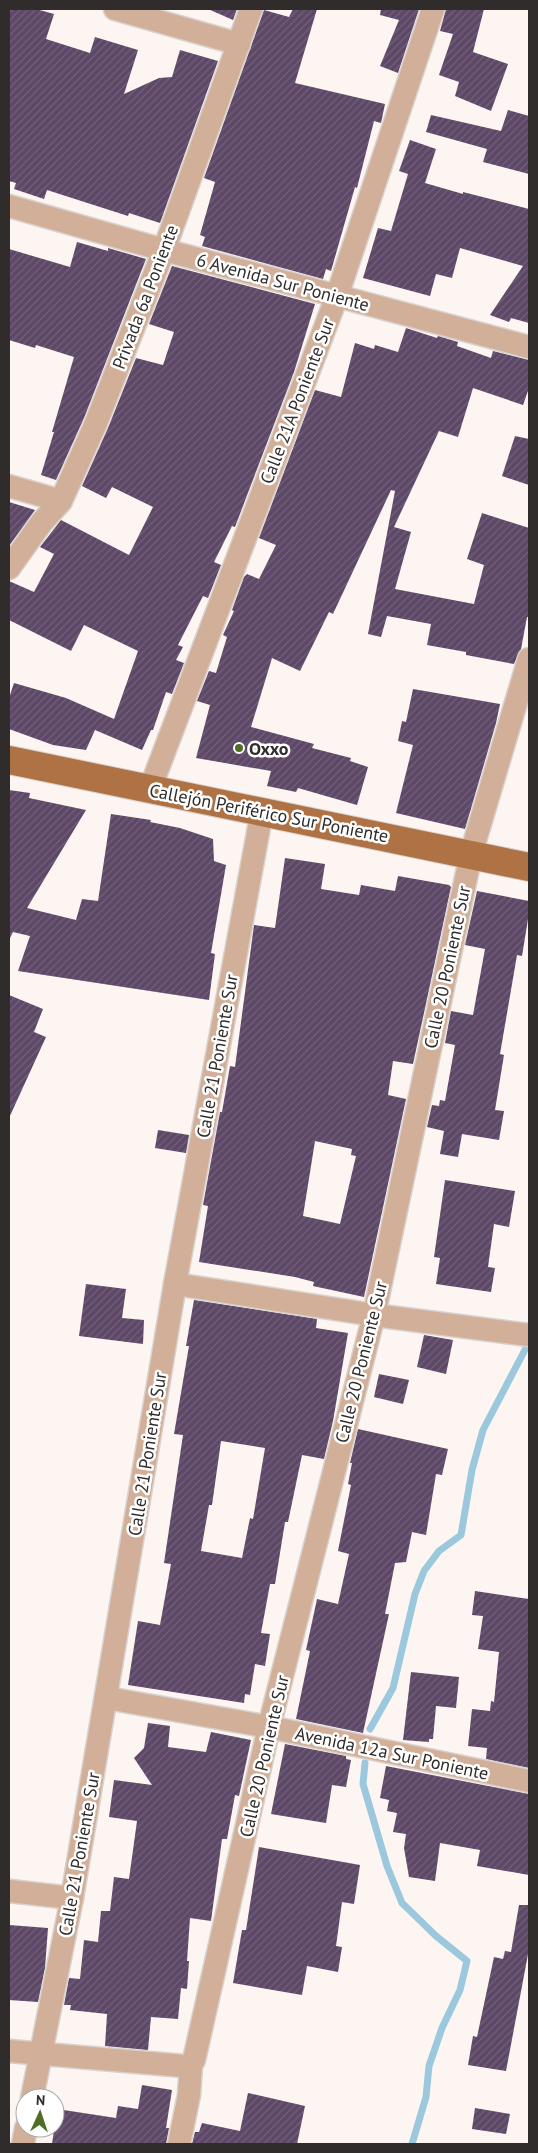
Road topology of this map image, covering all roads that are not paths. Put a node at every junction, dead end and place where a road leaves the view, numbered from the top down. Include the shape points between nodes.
1 (115, 9) edge
2 (251, 9) edge
3 (433, 9) edge
4 (239, 44) junction
5 (9, 206) edge
6 (164, 250) junction
7 (337, 296) junction
8 (529, 347) edge
9 (9, 486) edge
10 (61, 501) junction
11 (9, 568) edge
12 (529, 660) edge
13 (9, 760) edge
14 (150, 789) junction
15 (262, 811) junction
16 (471, 854) junction
17 (529, 867) edge
18 (175, 1284) junction
19 (374, 1315) junction
20 (529, 1335) edge
21 (107, 1698) junction
22 (269, 1727) junction
23 (529, 1781) edge
24 (9, 1891) edge
25 (72, 1898) junction
26 (9, 2051) edge
27 (40, 2054) junction
28 (191, 2065) junction
29 (34, 2088) edge
30 (179, 2144) edge

1 - 4 street
2 - 4 street, Privada 6a Poniente
3 - 7 street, Calle 21A Poniente Sur
4 - 6 street, Privada 6a Poniente
5 - 6 street, 6 Avenida Sur Poniente
6 - 7 street, 6 Avenida Sur Poniente
6 - 10 street, Privada 6a Poniente via 96,424
7 - 8 street, 6 Avenida Sur Poniente
7 - 14 street, Calle 21A Poniente Sur
9 - 10 street
10 - 11 street, Privada 6a Poniente
12 - 16 street, Calle 20 Poniente Sur
13 - 14 main road, Callejón Periférico Sur Poniente
14 - 15 main road, Callejón Periférico Sur Poniente
15 - 16 main road, Callejón Periférico Sur Poniente
15 - 18 street, Calle 21 Poniente Sur
16 - 17 main road, Callejón Periférico Sur Poniente
16 - 19 street, Calle 20 Poniente Sur
18 - 19 street
18 - 21 street, Calle 21 Poniente Sur
19 - 20 street
19 - 22 street, Calle 20 Poniente Sur
21 - 22 street, Avenida 12a Sur Poniente
21 - 25 street, Calle 21 Poniente Sur
22 - 23 street, Avenida 12a Sur Poniente
22 - 28 street, Calle 20 Poniente Sur
24 - 25 street
25 - 27 street, Calle 21 Poniente Sur
26 - 27 street
27 - 28 street
27 - 29 street, Calle 21 Poniente Sur
28 - 30 street, Calle 20 Poniente Sur via 189,2095

